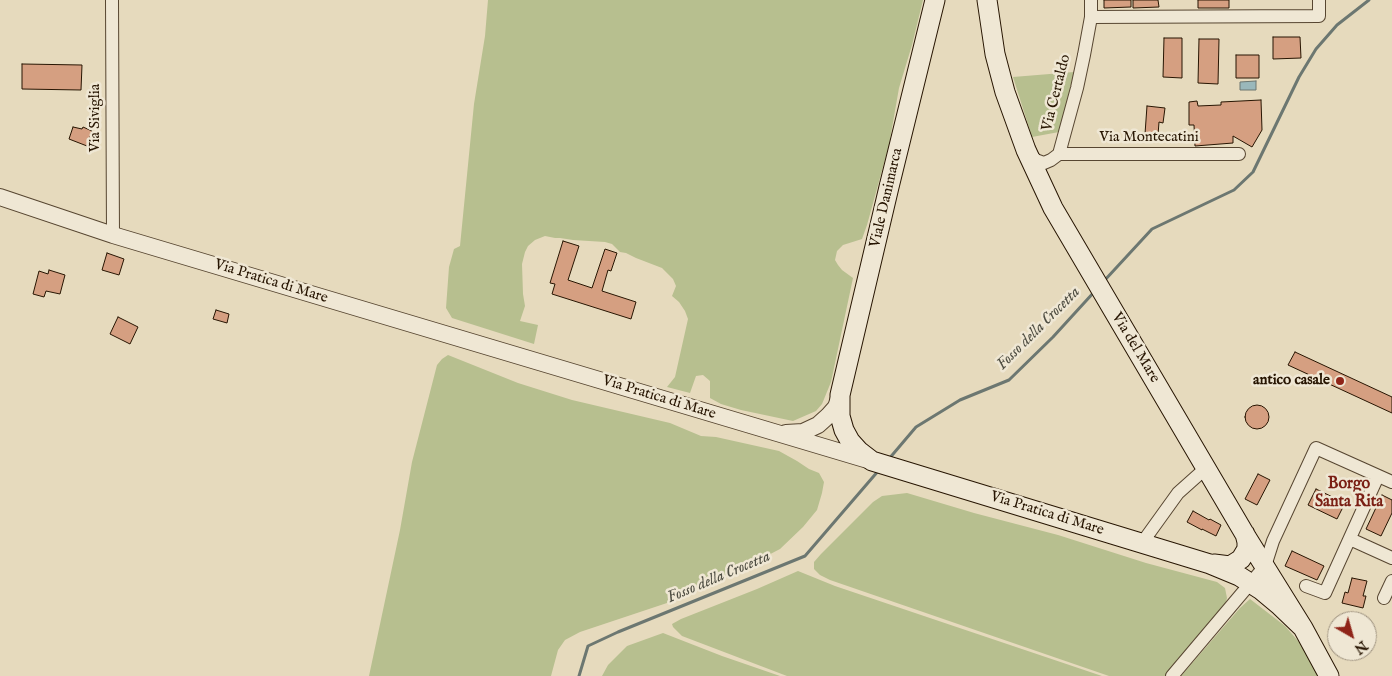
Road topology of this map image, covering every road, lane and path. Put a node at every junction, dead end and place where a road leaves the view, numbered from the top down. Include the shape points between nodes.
1 (112, 0) edge
2 (935, 0) edge
3 (987, 0) edge
4 (1091, 0) edge
5 (1319, 0) edge
6 (1090, 17) junction
7 (1026, 150) junction
8 (1059, 154) junction
9 (1239, 154) dead end
10 (0, 197) edge
11 (113, 236) junction
12 (840, 395) junction
13 (781, 434) junction
14 (872, 461) junction
15 (1206, 468) junction
16 (1378, 476) junction
17 (1392, 482) edge
18 (1245, 534) junction
19 (1350, 538) junction
20 (1142, 543) junction
21 (1392, 558) edge
22 (1210, 564) junction
23 (1265, 566) junction
24 (1392, 581) edge
25 (1251, 583) junction
26 (1306, 586) dead end
27 (1384, 598) dead end
28 (1303, 628) junction
29 (1172, 676) edge
30 (1329, 676) edge

1 - 11 street, Via Siviglia
2 - 12 main road, Viale Danimarca
3 - 7 main road, Via del Mare via 995,54
4 - 6 street, Via Certaldo
5 - 6 street via 1319,16
6 - 8 street, Via Certaldo via 1077,88
7 - 8 street, Via Certaldo via 1044,163
7 - 15 main road, Via del Mare via 1053,208
8 - 9 street, Via Montecatini
10 - 11 street, Via Pratica di Mare
11 - 13 street, Via Pratica di Mare
12 - 13 street, Viale Danimarca via 836,407 818,425 803,432
12 - 14 main road, Viale Danimarca via 844,430 850,441
13 - 14 street, Via Pratica di Mare
14 - 20 main road, Via Pratica di Mare
15 - 18 main road, Via del Mare
15 - 20 street via 1178,493
16 - 17 street
16 - 19 street
16 - 23 street via 1316,448 1273,541
18 - 22 main road via 1247,548 1241,559 1230,566
18 - 23 main road, Via del Mare
19 - 21 street
19 - 26 street via 1325,593
20 - 22 main road, Via Pratica di Mare
22 - 25 main road, Via Pratica di Mare
23 - 25 street
23 - 28 main road, Via del Mare
24 - 27 street
25 - 28 main road, Via Pratica di Mare
25 - 29 street
28 - 30 main road, Via del Mare

